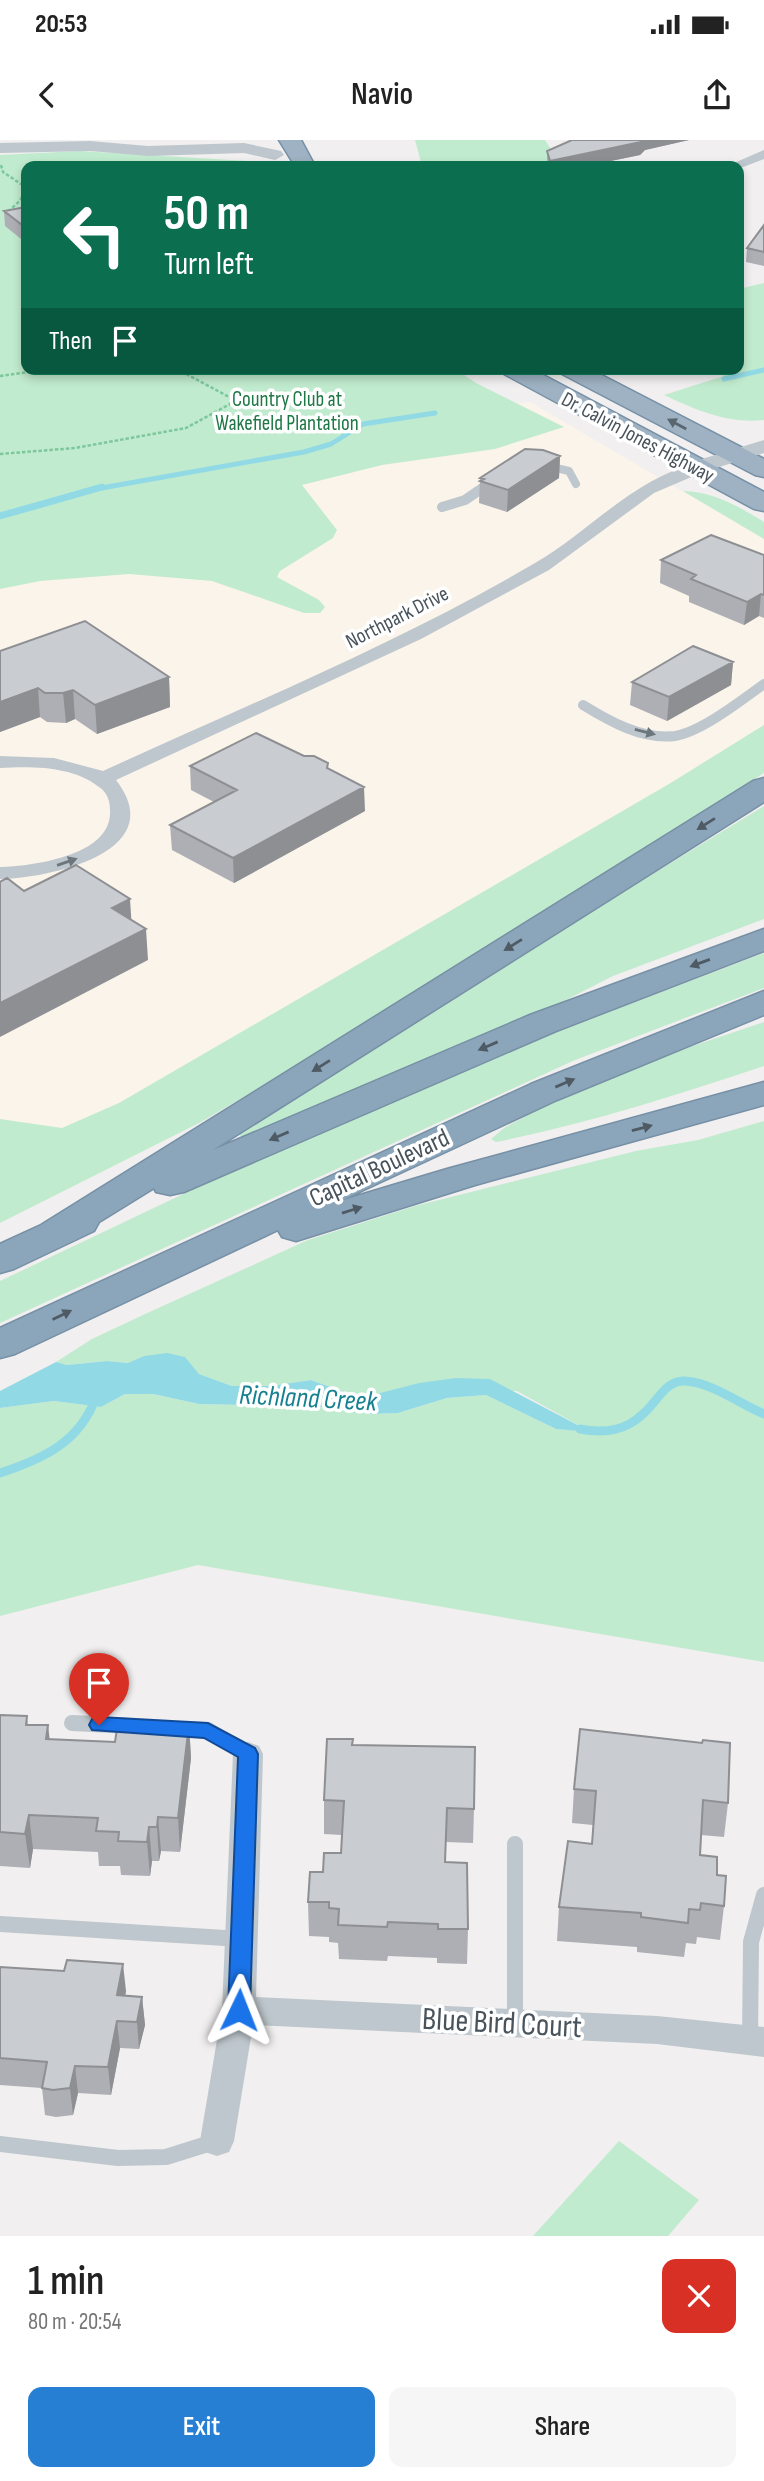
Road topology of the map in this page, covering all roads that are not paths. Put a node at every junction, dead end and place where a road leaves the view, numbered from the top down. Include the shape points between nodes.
1 (121, 140) edge
2 (312, 140) edge
3 (90, 143) edge
4 (278, 150) edge
5 (764, 154) edge
6 (1, 155) edge
7 (302, 161) edge
8 (318, 161) edge
9 (744, 162) edge
10 (524, 375) edge
11 (583, 375) edge
12 (764, 446) edge
13 (738, 455) junction
14 (533, 463) edge
15 (697, 468) junction
16 (764, 469) edge
17 (498, 478) edge
18 (576, 484) dead end
19 (764, 503) edge
20 (442, 507) dead end
21 (764, 684) edge
22 (583, 705) dead end
23 (0, 762) edge
24 (102, 779) junction
25 (764, 788) edge
26 (0, 873) edge
27 (764, 939) edge
28 (764, 1002) edge
29 (764, 1093) edge
30 (56, 1232) junction
31 (0, 1260) edge
32 (146, 1274) junction
33 (0, 1344) edge
34 (72, 1723) dead end
35 (248, 1754) joint
36 (515, 1844) dead end
37 (764, 1895) edge
38 (0, 1924) edge
39 (241, 1939) junction
40 (239, 2010) junction
41 (515, 2023) junction
42 (757, 2041) edge
43 (217, 2141) joint
44 (0, 2144) edge

1 - 3 street
2 - 8 highway
3 - 4 street via 122,151
3 - 6 street
4 - 7 highway via 293,143
5 - 9 street
10 - 15 highway, Dr. Calvin Jones Highway
13 -> 11 highway, Dr. Calvin Jones Highway
12 - 13 street
13 - 15 street
13 - 16 highway, Dr. Calvin Jones Highway
14 - 18 lane via 569,471
15 - 19 highway, Dr. Calvin Jones Highway
15 - 24 street, Northpark Drive via 648,489 543,566 414,635
17 - 20 lane via 465,500
22 -> 21 lane via 606,720 639,732 677,736
23 - 24 street via 61,764
26 -> 24 street via 60,865 111,836 122,811
25 -> 30 highway
27 -> 30 highway via 542,1023
32 -> 28 highway, Capital Boulevard via 544,1091
32 -> 29 highway via 461,1177
30 - 31 highway
33 -> 32 highway, Capital Boulevard
34 - 35 lane via 208,1730
35 - 39 street
36 - 41 lane
37 - 42 lane via 751,1942
38 - 39 lane
39 - 40 street
40 - 41 street, Blue Bird Court
40 - 43 street
41 - 42 street, Blue Bird Court via 657,2030
43 - 44 lane via 166,2157 118,2158

